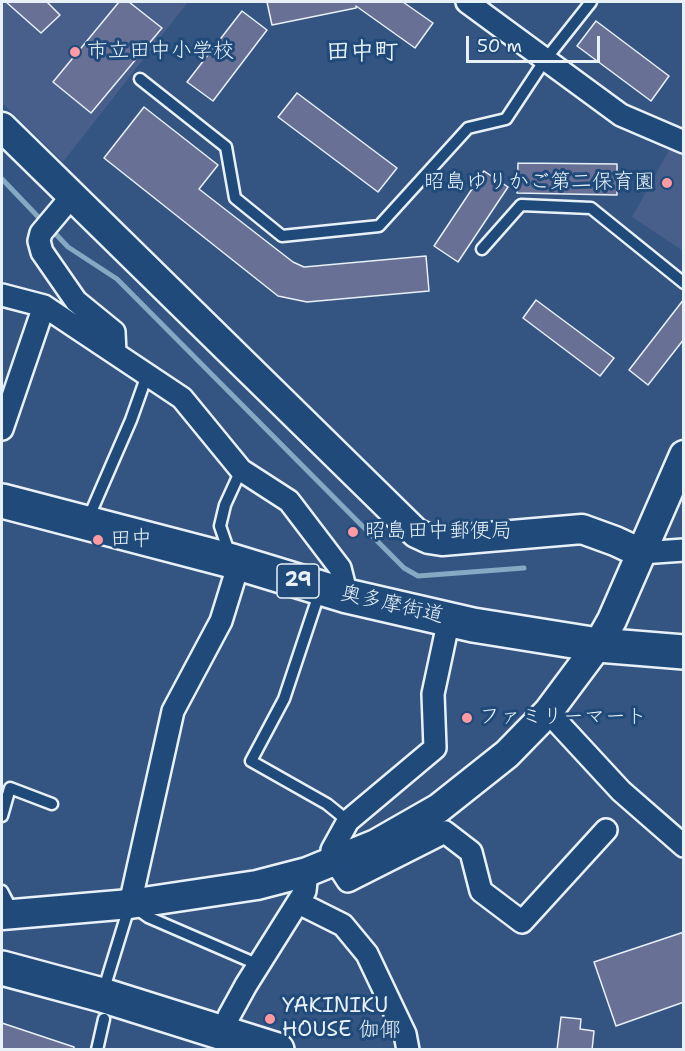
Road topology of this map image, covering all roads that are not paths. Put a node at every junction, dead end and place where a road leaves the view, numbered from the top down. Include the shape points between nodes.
1 (467, 2) edge
2 (591, 2) edge
3 (545, 60) junction
4 (140, 79) dead end
5 (2, 127) edge
6 (684, 142) edge
7 (72, 196) junction
8 (482, 249) dead end
9 (684, 284) edge
10 (2, 295) edge
11 (44, 306) junction
12 (115, 353) junction
13 (147, 375) junction
14 (2, 429) edge
15 (684, 455) edge
16 (241, 470) junction
17 (2, 501) edge
18 (86, 523) junction
19 (684, 550) edge
20 (641, 553) junction
21 (236, 562) junction
22 (334, 592) junction
23 (449, 619) junction
24 (598, 645) junction
25 (684, 652) edge
26 (548, 712) junction
27 (52, 804) dead end
28 (2, 816) edge
29 (348, 821) junction
30 (606, 830) dead end
31 (682, 843) edge
32 (335, 861) junction
33 (307, 872) junction
34 (299, 903) junction
35 (130, 904) junction
36 (5, 906) edge
37 (259, 965) junction
38 (2, 968) edge
39 (2, 988) edge
40 (101, 1021) edge
41 (217, 1044) edge
42 (278, 1050) edge
43 (408, 1050) edge

1 - 3 street
2 - 3 lane
3 - 4 lane via 506,118 468,128 379,226 282,236 235,198 226,147
3 - 6 street via 621,115
5 - 7 street
7 - 12 street via 45,228 39,241 42,252 76,301 114,332
7 - 20 street via 416,533 441,541 582,530
8 - 9 lane via 521,205 591,208
10 - 11 street
11 - 12 street
11 - 14 street
12 - 13 street
13 - 16 street via 182,399
13 - 18 lane via 132,420
15 - 20 street
16 - 21 lane via 220,526
16 - 22 street via 289,501 340,568
17 - 18 main road, 奥多摩街道 / 29
18 - 21 main road, 奥多摩街道 / 29
19 - 20 street
20 - 24 street
21 - 22 main road, 奥多摩街道 / 29
21 - 35 street via 221,621 173,711
22 - 23 main road, 奥多摩街道 / 29
22 - 29 lane via 251,761 327,804
23 - 24 main road, 奥多摩街道 / 29 via 500,631
23 - 29 street via 433,694 435,748
24 - 25 main road, 奥多摩街道 / 29
24 - 26 street
26 - 31 street via 621,790
26 - 32 street via 507,754 439,808 376,844
27 - 28 lane via 10,788
29 - 32 street via 332,850
30 - 32 street via 522,922 481,891 471,852 445,832 348,881
32 - 33 street
33 - 34 street via 306,891
33 - 35 street via 236,890
34 - 37 street
34 - 43 street via 343,925 367,954 405,1034
35 - 36 street
35 - 37 lane via 148,917
35 - 40 lane
37 - 41 street
38 - 40 main road
39 - 40 main road
40 - 41 main road
41 - 42 main road

